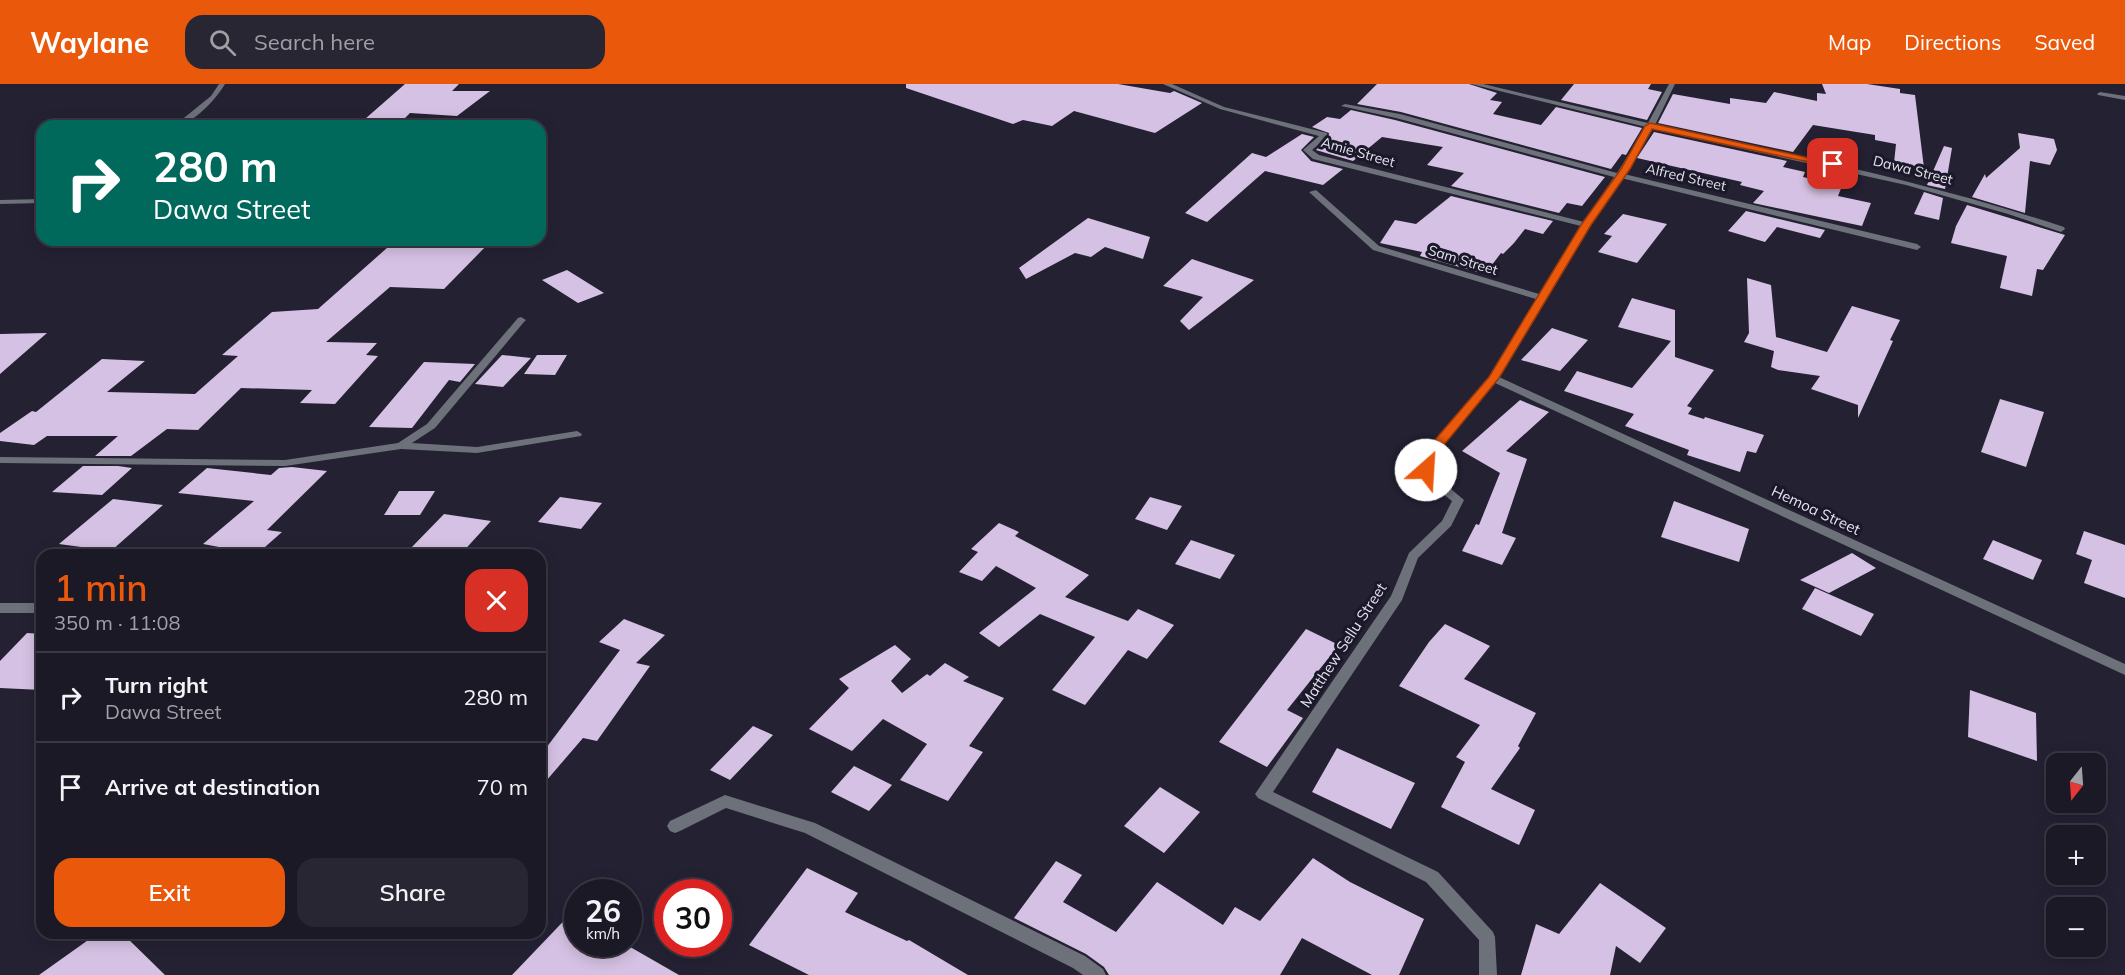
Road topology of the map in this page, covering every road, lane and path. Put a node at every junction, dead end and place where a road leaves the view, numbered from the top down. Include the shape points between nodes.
1 (222, 84) edge
2 (1166, 84) edge
3 (1474, 84) edge
4 (1672, 84) edge
5 (2100, 94) dead end
6 (2125, 98) edge
7 (1345, 106) dead end
8 (185, 120) edge
9 (1650, 126) junction
10 (1621, 176) junction
11 (1313, 192) dead end
12 (36, 201) edge
13 (0, 202) edge
14 (1586, 225) junction
15 (2061, 229) dead end
16 (1917, 247) dead end
17 (1543, 298) junction
18 (521, 320) dead end
19 (1493, 378) junction
20 (577, 434) dead end
21 (400, 446) junction
22 (0, 460) edge
23 (0, 608) edge
24 (36, 608) edge
25 (2125, 670) edge
26 (675, 826) dead end
27 (1097, 975) edge
28 (1488, 975) edge

1 - 8 street via 214,97
2 - 14 street, Amie Street via 1222,108 1324,135 1307,150 1316,157
3 - 9 street, Dawa Street
4 - 9 street, Matthew Sellu Street
5 - 6 street
7 - 10 street, Alfred Street via 1397,116
9 - 10 street, Matthew Sellu Street
9 - 15 street, Dawa Street via 1949,192
10 - 14 street, Matthew Sellu Street
10 - 16 street, Alfred Street
11 - 17 street, Sam Street via 1376,248
12 - 13 street
14 - 17 street, Matthew Sellu Street
17 - 19 street, Matthew Sellu Street
18 - 21 street via 431,426
19 - 25 street, Hemoa Street
19 - 28 street, Matthew Sellu Street via 1428,456 1426,470 1458,500 1447,523 1413,556 1397,597 1263,794 1432,877 1487,937
20 - 21 street via 477,450
21 - 22 street via 285,463
23 - 24 street
26 - 27 street via 725,801 810,828 1079,962

